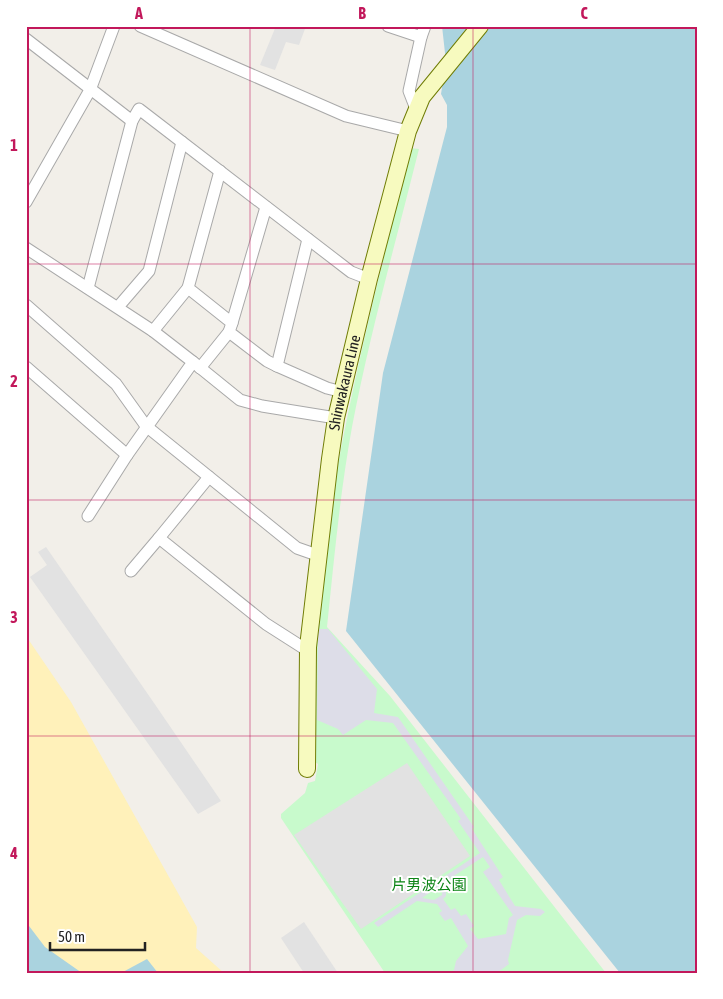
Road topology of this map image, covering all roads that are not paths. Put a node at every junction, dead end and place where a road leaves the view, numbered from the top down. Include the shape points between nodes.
1 (114, 26) edge
2 (140, 26) edge
3 (388, 26) edge
4 (480, 26) edge
5 (423, 31) edge
6 (26, 40) edge
7 (90, 90) junction
8 (416, 108) junction
9 (132, 121) junction
10 (408, 130) junction
11 (182, 142) junction
12 (220, 171) junction
13 (26, 202) edge
14 (266, 207) junction
15 (308, 239) junction
16 (26, 248) edge
17 (369, 278) junction
18 (88, 288) junction
19 (188, 288) junction
20 (26, 305) edge
21 (118, 307) junction
22 (231, 328) junction
23 (153, 331) junction
24 (196, 365) junction
25 (277, 366) junction
26 (26, 368) edge
27 (343, 392) junction
28 (336, 418) junction
29 (146, 426) junction
30 (127, 455) junction
31 (209, 477) junction
32 (88, 516) dead end
33 (159, 538) junction
34 (317, 555) junction
35 (131, 571) dead end
36 (308, 647) junction
37 (306, 769) dead end

1 - 7 street
2 - 10 street via 346,116
3 - 5 street
4 - 8 main road, Shinwakaura Line
5 - 8 street via 409,91
6 - 7 street
7 - 9 street
7 - 13 street
8 - 10 main road, Shinwakaura Line
9 - 11 street via 139,109
9 - 18 street
10 - 17 main road, Shinwakaura Line
11 - 12 street
11 - 21 street via 149,271
12 - 14 street
12 - 19 street
14 - 15 street
14 - 22 street
15 - 17 street via 352,272
15 - 25 street
16 - 18 street
17 - 27 main road, Shinwakaura Line
18 - 21 street
19 - 22 street
19 - 23 street
20 - 29 street via 116,384
21 - 23 street
22 - 24 street
22 - 25 street via 267,361
23 - 24 street
24 - 28 street via 240,400
24 - 29 street
25 - 27 street
26 - 30 street
27 - 28 main road, Shinwakaura Line
28 - 34 main road, Shinwakaura Line
29 - 30 street
29 - 31 street
30 - 32 street
31 - 33 street
31 - 34 street via 298,548
33 - 35 street
33 - 36 street via 266,624 302,647
34 - 36 main road, Shinwakaura Line
36 - 37 main road, Shinwakaura Line

